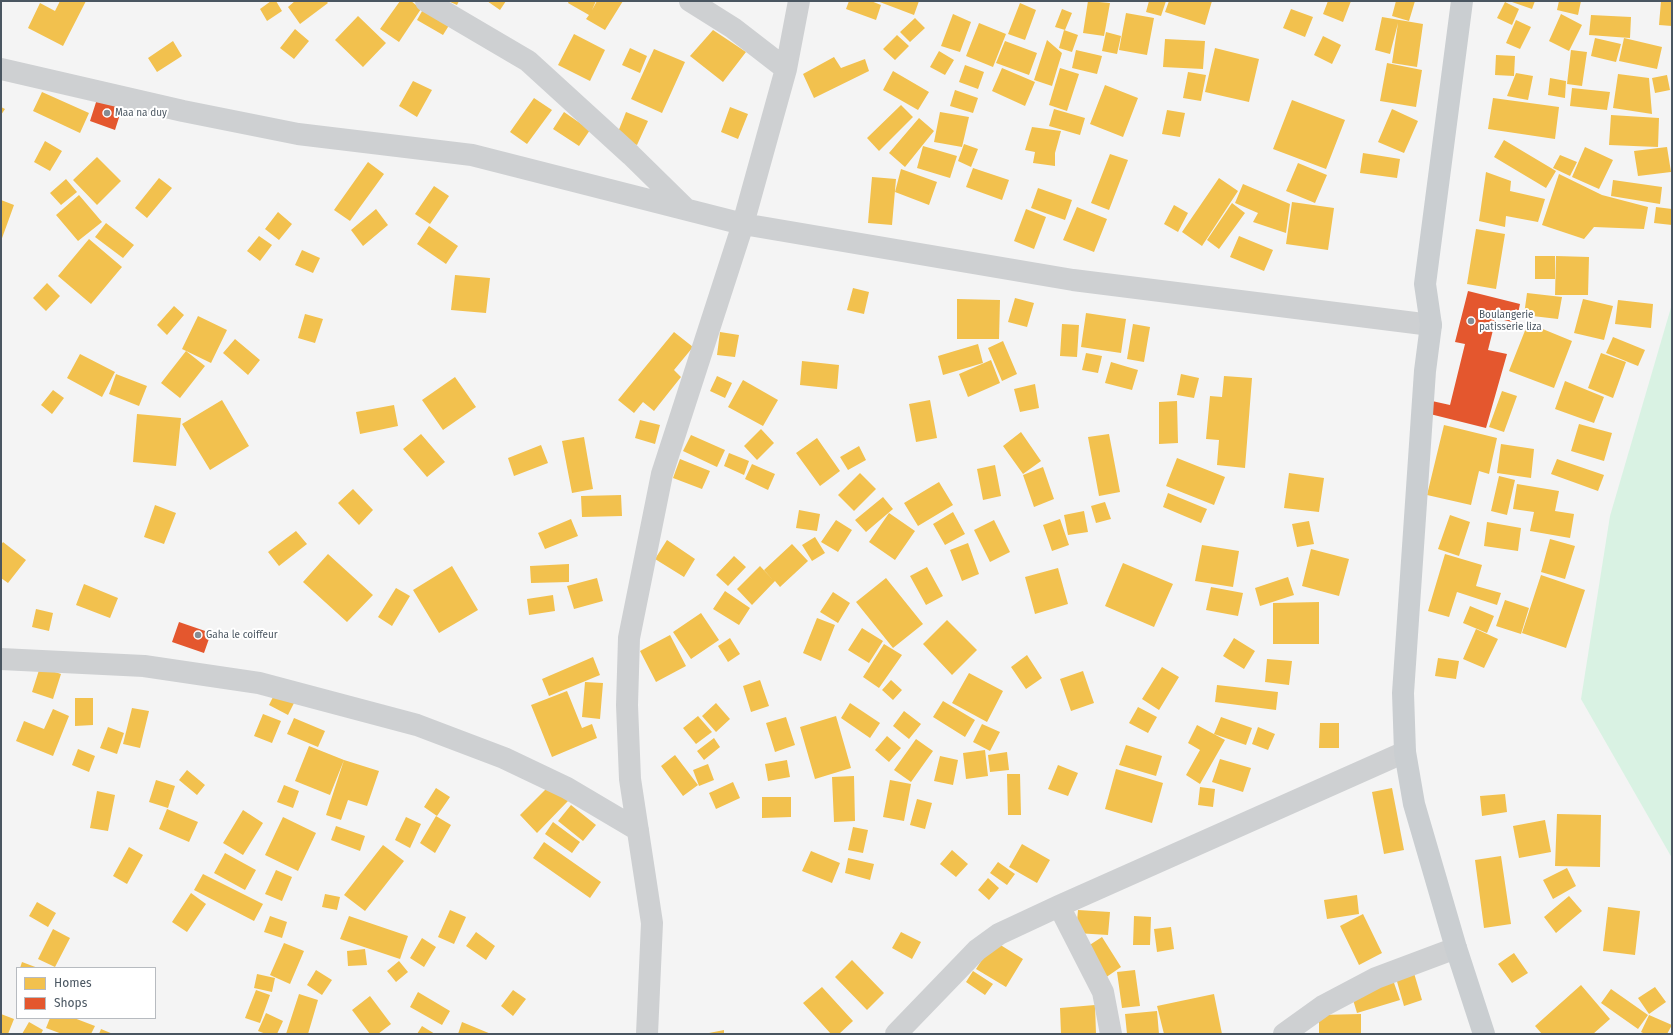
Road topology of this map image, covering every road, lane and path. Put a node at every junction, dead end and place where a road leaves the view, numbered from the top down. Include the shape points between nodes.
1 (426, 1) edge
2 (690, 1) edge
3 (799, 1) edge
4 (1462, 1) edge
5 (1, 69) edge
6 (786, 69) junction
7 (686, 209) junction
8 (744, 224) junction
9 (1431, 325) junction
10 (1, 659) edge
11 (1405, 752) junction
12 (638, 830) junction
13 (1059, 906) junction
14 (1456, 948) junction
15 (646, 1034) edge
16 (896, 1034) edge
17 (1111, 1034) edge
18 (1284, 1034) edge
19 (1484, 1034) edge

1 - 7 street via 528,61
2 - 6 street via 733,28
3 - 6 street
4 - 9 main road via 1425,284
5 - 7 street via 183,111 298,134 472,155
6 - 8 street
7 - 8 street
8 - 9 street via 1073,280
8 - 12 street via 662,474 628,638 630,779
9 - 11 main road via 1403,693
10 - 12 street via 144,666 259,683 417,725 504,758 567,788
11 - 13 street
11 - 14 main road via 1414,804
12 - 15 street via 652,923
13 - 16 street via 999,934 977,950
13 - 17 street via 1103,992
14 - 18 street via 1376,978 1323,1006
14 - 19 main road

